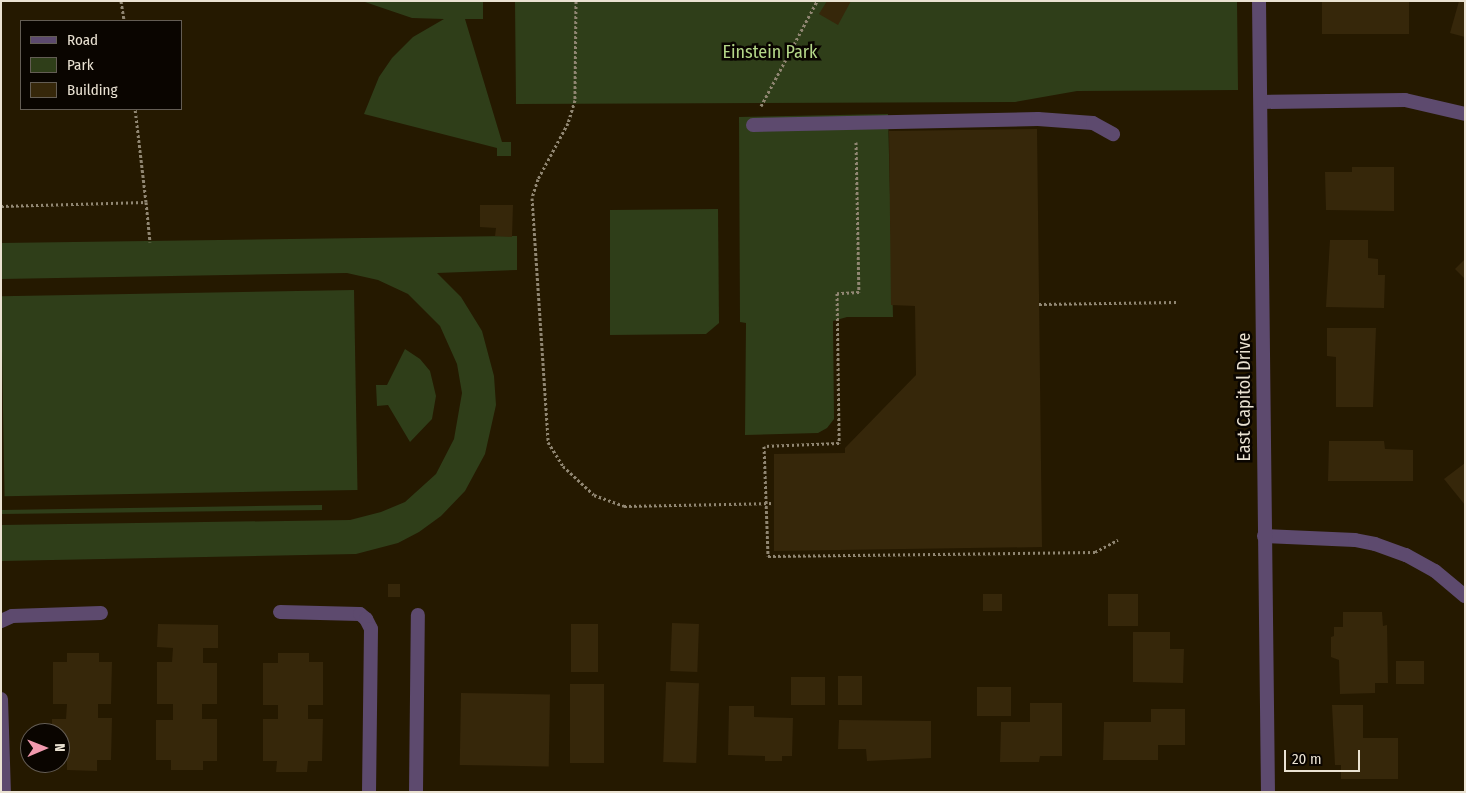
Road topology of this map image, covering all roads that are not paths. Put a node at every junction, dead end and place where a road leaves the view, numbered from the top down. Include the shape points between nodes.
1 (1259, 1) edge
2 (1261, 102) junction
3 (1465, 114) edge
4 (753, 125) road end
5 (1113, 134) dead end
6 (1264, 536) junction
7 (1465, 596) edge
8 (280, 612) dead end
9 (101, 613) dead end
10 (418, 615) dead end
11 (1, 622) edge
12 (1, 699) edge
13 (4, 792) edge
14 (368, 792) edge
15 (416, 792) edge
16 (1268, 792) edge

1 - 2 street, East Capitol Drive
2 - 3 street via 1405,100
2 - 6 street, East Capitol Drive
4 - 5 street via 1038,119 1093,123
6 - 7 street via 1355,540 1375,544 1436,571
6 - 16 street, East Capitol Drive
8 - 14 street via 360,614 371,629
9 - 11 street via 12,616
10 - 15 street
12 - 13 street

